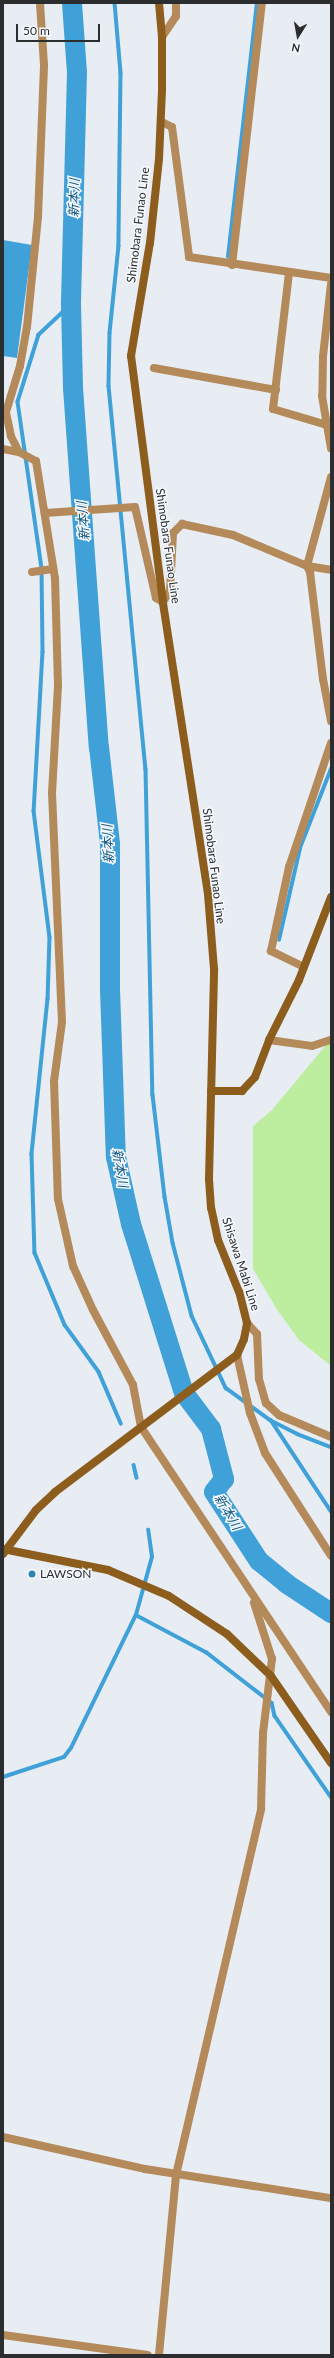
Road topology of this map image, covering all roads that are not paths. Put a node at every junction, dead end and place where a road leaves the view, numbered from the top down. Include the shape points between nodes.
1 (40, 3) edge
2 (159, 3) edge
3 (176, 3) edge
4 (262, 3) edge
5 (162, 37) junction
6 (162, 122) junction
7 (232, 265) junction
8 (289, 273) junction
9 (331, 278) edge
10 (331, 284) edge
11 (154, 368) dead end
12 (276, 390) junction
13 (327, 425) junction
14 (331, 448) edge
15 (3, 449) edge
16 (19, 452) junction
17 (331, 477) edge
18 (45, 512) junction
19 (307, 566) junction
20 (331, 570) edge
21 (163, 602) junction
22 (331, 721) edge
23 (331, 743) edge
24 (331, 897) edge
25 (304, 967) junction
26 (269, 1040) junction
27 (331, 1040) edge
28 (211, 1091) junction
29 (247, 1323) junction
30 (237, 1355) junction
31 (141, 1426) junction
32 (331, 1436) edge
33 (4, 1551) edge
34 (331, 1556) edge
35 (251, 1593) junction
36 (270, 1676) junction
37 (331, 1712) edge
38 (331, 1762) edge
39 (3, 2137) edge
40 (176, 2175) junction
41 (331, 2198) edge
42 (3, 2335) edge
43 (148, 2355) edge
44 (159, 2355) edge

1 - 16 street via 44,65 38,216 27,328 20,366 6,412 11,436
2 - 5 main road, Shimobara Funao Line
3 - 5 street via 176,16
4 - 7 street
5 - 6 main road, Shimobara Funao Line
6 - 7 street via 172,127 185,212 188,255 192,258
6 - 21 main road, Shimobara Funao Line via 150,243 131,356
7 - 8 street
8 - 9 street
8 - 12 street
10 - 13 street via 323,357 322,396
11 - 12 street
12 - 13 street via 273,409
13 - 14 street
15 - 16 street
16 - 18 street via 36,461
17 - 19 street
18 - 21 street via 135,507 156,598
18 - 31 street via 42,571 58,686 52,793 62,1022 54,1081 58,1200 73,1266 133,1385
19 - 20 street
19 - 21 street via 234,535 182,524 174,533 170,591
19 - 22 street via 310,572 323,679
21 - 28 main road, Shimobara Funao Line via 208,894 214,969
23 - 25 street via 289,867 271,951
24 - 25 main road
25 - 26 main road
26 - 27 street via 312,1046
26 - 28 main road via 255,1077 242,1091
28 - 29 main road, Shisawa Mabi Line via 211,1208 218,1240 239,1292
29 - 30 main road, Shisawa Mabi Line
29 - 32 street via 257,1334 259,1379 266,1403 279,1415
30 - 31 main road, Shisawa Mabi Line
30 - 34 street via 250,1413 265,1453
31 - 33 main road, Shisawa Mabi Line via 55,1492 36,1510
31 - 35 street
33 - 36 main road via 108,1570 169,1596 227,1634
35 - 36 street via 272,1658
35 - 37 street
36 - 38 main road
36 - 40 street via 263,1733 261,1809
39 - 40 street
40 - 41 street
40 - 44 street
42 - 43 street

